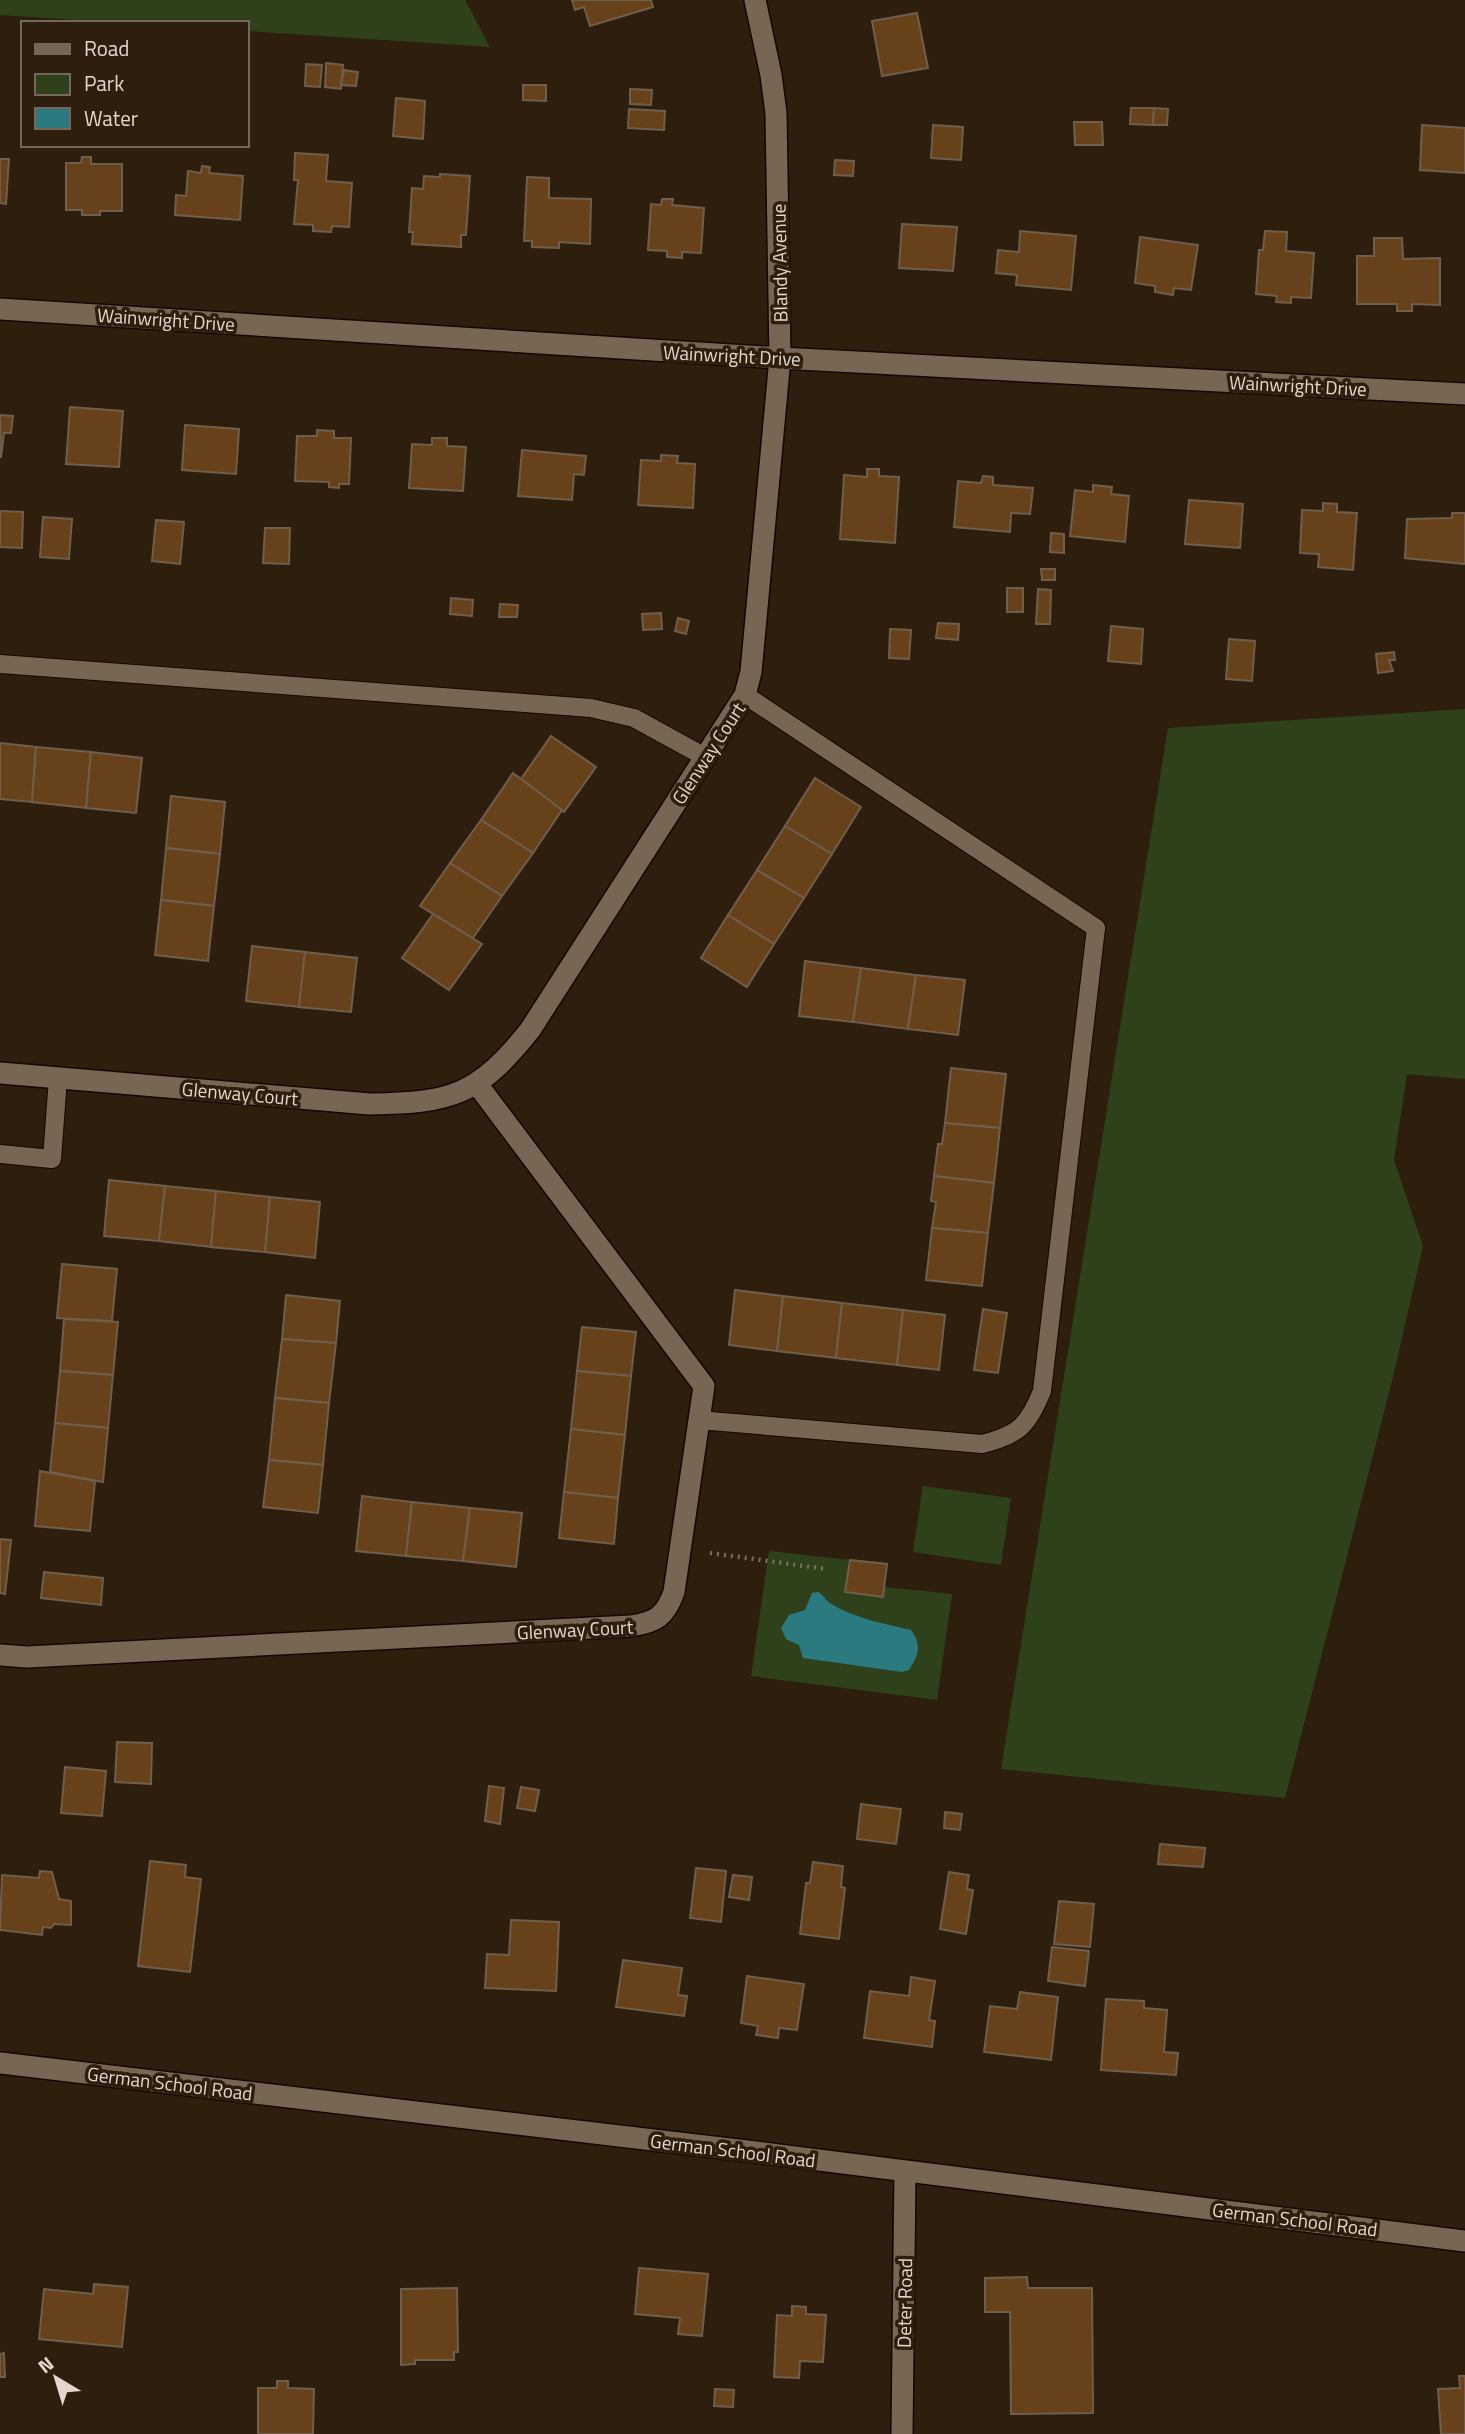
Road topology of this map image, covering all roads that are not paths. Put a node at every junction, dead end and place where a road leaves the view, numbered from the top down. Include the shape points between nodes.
1 (755, 0) edge
2 (0, 309) edge
3 (780, 358) junction
4 (1465, 394) edge
5 (0, 664) edge
6 (745, 695) junction
7 (705, 757) junction
8 (0, 1073) edge
9 (58, 1078) junction
10 (477, 1084) junction
11 (0, 1154) edge
12 (699, 1420) junction
13 (0, 1655) edge
14 (0, 2063) edge
15 (905, 2172) junction
16 (1465, 2241) edge
17 (902, 2434) edge

1 - 3 street, Blandy Avenue via 776,113
2 - 3 street, Wainwright Drive
3 - 4 street, Wainwright Drive
3 - 6 street, Blandy Avenue via 754,652
5 - 7 lane via 591,708 634,718
6 - 7 street, Glenway Court
6 - 12 lane via 1097,928 1042,1391 1023,1427 1006,1438 982,1444
7 - 10 street, Glenway Court via 530,1030
8 - 9 street, Glenway Court
9 - 10 street, Glenway Court via 370,1104 421,1103
9 - 11 lane via 52,1159
10 - 12 street, Glenway Court via 704,1386
12 - 13 street, Glenway Court via 669,1606 649,1623
14 - 15 street, German School Road
15 - 16 street, German School Road
15 - 17 street, Deter Road

